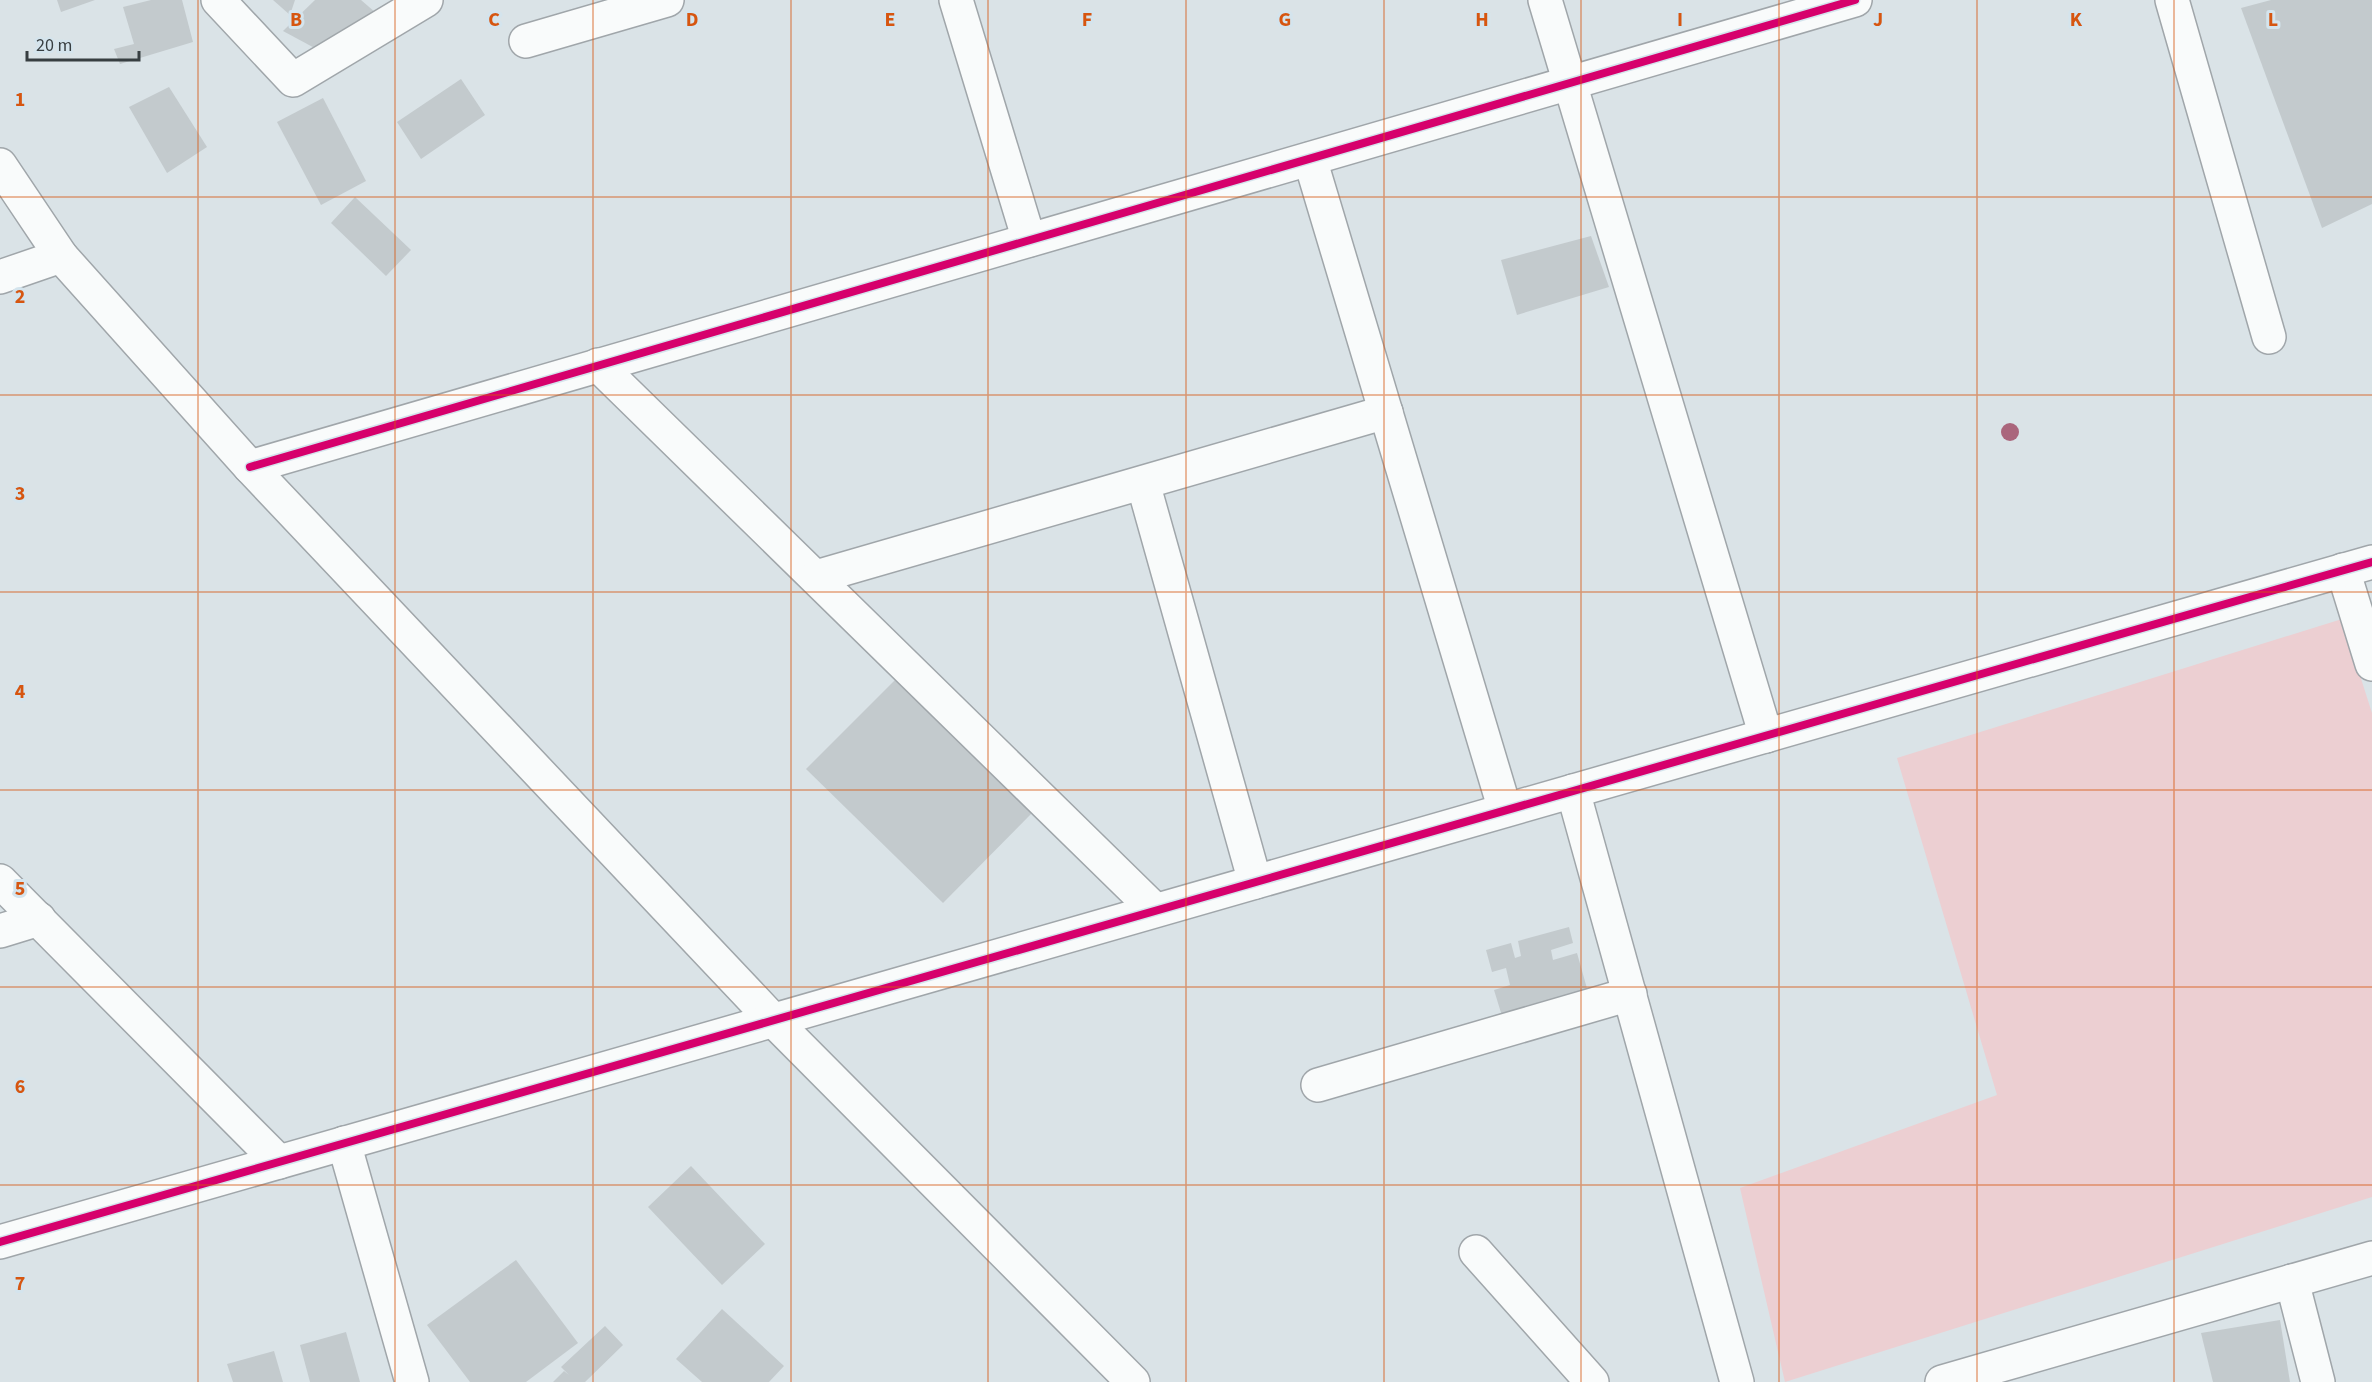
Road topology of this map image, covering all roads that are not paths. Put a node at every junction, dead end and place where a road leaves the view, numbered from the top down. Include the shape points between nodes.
1 (218, 0) edge
2 (426, 0) edge
3 (667, 0) edge
4 (956, 0) edge
5 (1545, 0) edge
6 (1855, 0) edge
7 (2172, 0) edge
8 (526, 41) dead end
9 (1570, 83) junction
10 (1310, 159) junction
11 (0, 165) edge
12 (1029, 240) junction
13 (61, 256) junction
14 (0, 277) edge
15 (2269, 337) dead end
16 (598, 365) junction
17 (1386, 412) junction
18 (250, 467) junction
19 (1143, 483) junction
20 (2357, 566) edge
21 (816, 578) junction
22 (2372, 664) edge
23 (1766, 736) junction
24 (1573, 791) junction
25 (1505, 810) junction
26 (0, 881) edge
27 (1255, 882) junction
28 (1155, 910) junction
29 (39, 919) junction
30 (0, 930) edge
31 (1629, 994) junction
32 (773, 1020) junction
33 (1318, 1085) dead end
34 (344, 1143) junction
35 (279, 1162) junction
36 (0, 1242) edge
37 (1476, 1252) dead end
38 (2372, 1258) edge
39 (2292, 1281) junction
40 (412, 1382) edge
41 (1133, 1382) edge
42 (1592, 1382) edge
43 (1737, 1382) edge
44 (1942, 1382) edge
45 (2318, 1382) edge

1 - 2 street via 293,80
3 - 8 street
4 - 12 street
5 - 9 street
6 - 9 street
7 - 15 street
9 - 10 street
9 - 23 street
10 - 12 street
10 - 17 street
11 - 13 street
12 - 16 street
13 - 14 street
13 - 18 street
16 - 18 street
16 - 21 street
17 - 19 street
17 - 25 street
18 - 32 street
19 - 21 street
19 - 27 street
20 - 22 street
20 - 23 street
21 - 28 street
23 - 24 street
24 - 25 street
24 - 31 street
25 - 27 street
26 - 29 street
27 - 28 street
28 - 32 street
29 - 30 street
29 - 35 street
31 - 33 street
31 - 43 street
32 - 34 street
32 - 41 street
34 - 35 street
34 - 40 street
35 - 36 street
37 - 42 street
38 - 39 street
39 - 44 street
39 - 45 street

